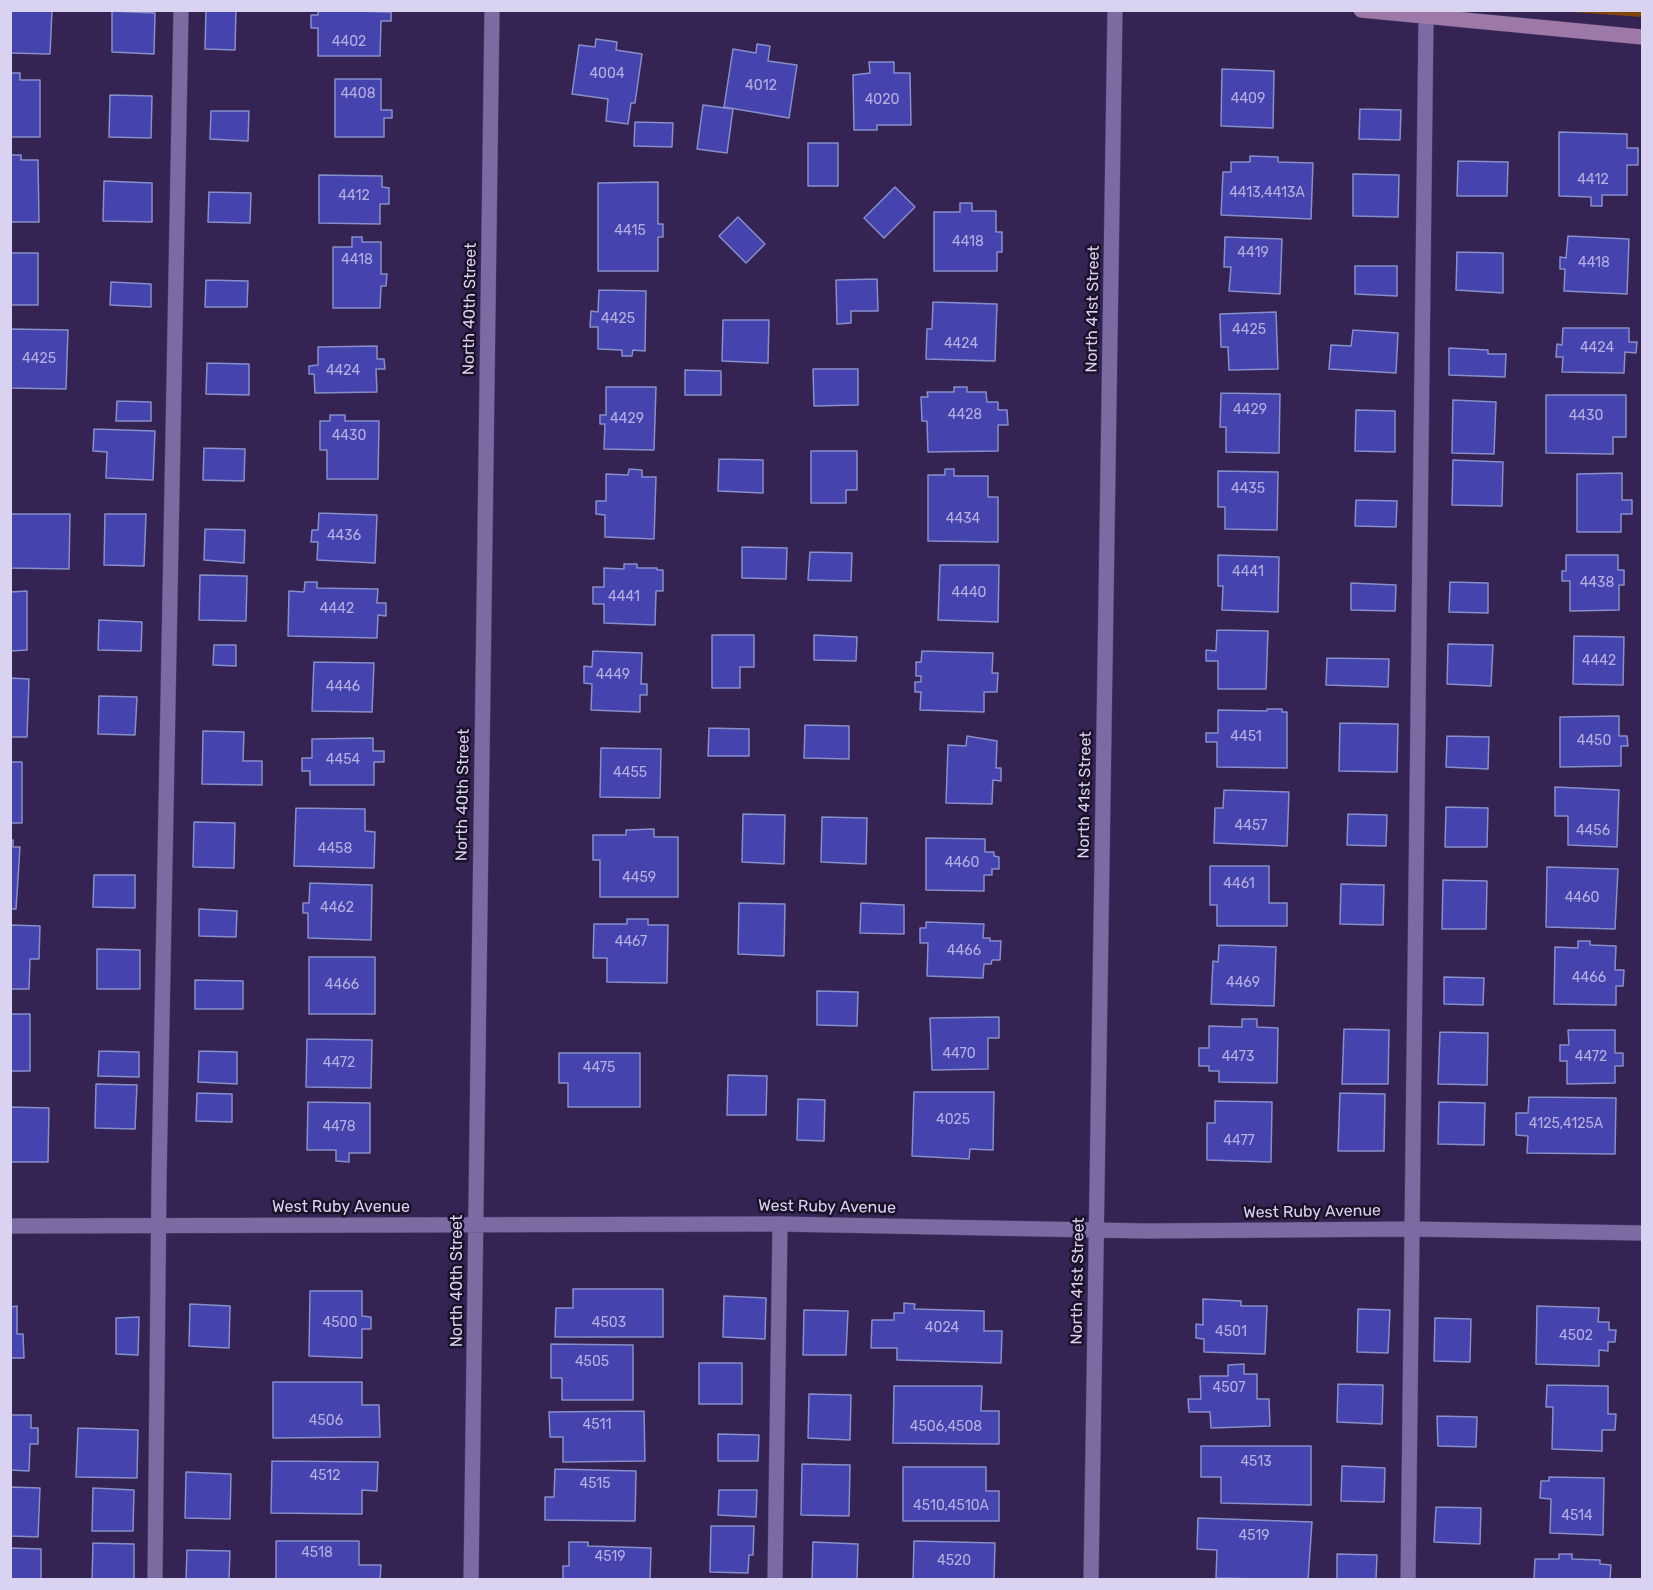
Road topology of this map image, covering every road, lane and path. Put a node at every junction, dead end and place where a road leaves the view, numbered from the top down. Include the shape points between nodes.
1 (181, 10) edge
2 (492, 10) edge
3 (1115, 10) edge
4 (1361, 10) edge
5 (1426, 17) junction
6 (1642, 37) edge
7 (158, 1224) junction
8 (780, 1224) junction
9 (10, 1226) edge
10 (475, 1226) junction
11 (1413, 1228) junction
12 (1097, 1230) junction
13 (1642, 1233) edge
14 (155, 1580) edge
15 (471, 1580) edge
16 (775, 1580) edge
17 (1091, 1580) edge
18 (1408, 1580) edge

1 - 7 street
2 - 10 street, North 40th Street
3 - 12 street, North 41st Street
4 - 5 street
5 - 6 street
5 - 11 street
7 - 9 street, West Ruby Avenue
7 - 10 street, West Ruby Avenue
7 - 14 street
8 - 10 street, West Ruby Avenue
8 - 12 street, West Ruby Avenue
8 - 16 street
10 - 15 street, North 40th Street
11 - 12 street, West Ruby Avenue
11 - 13 street, West Ruby Avenue
11 - 18 street
12 - 17 street, North 41st Street

